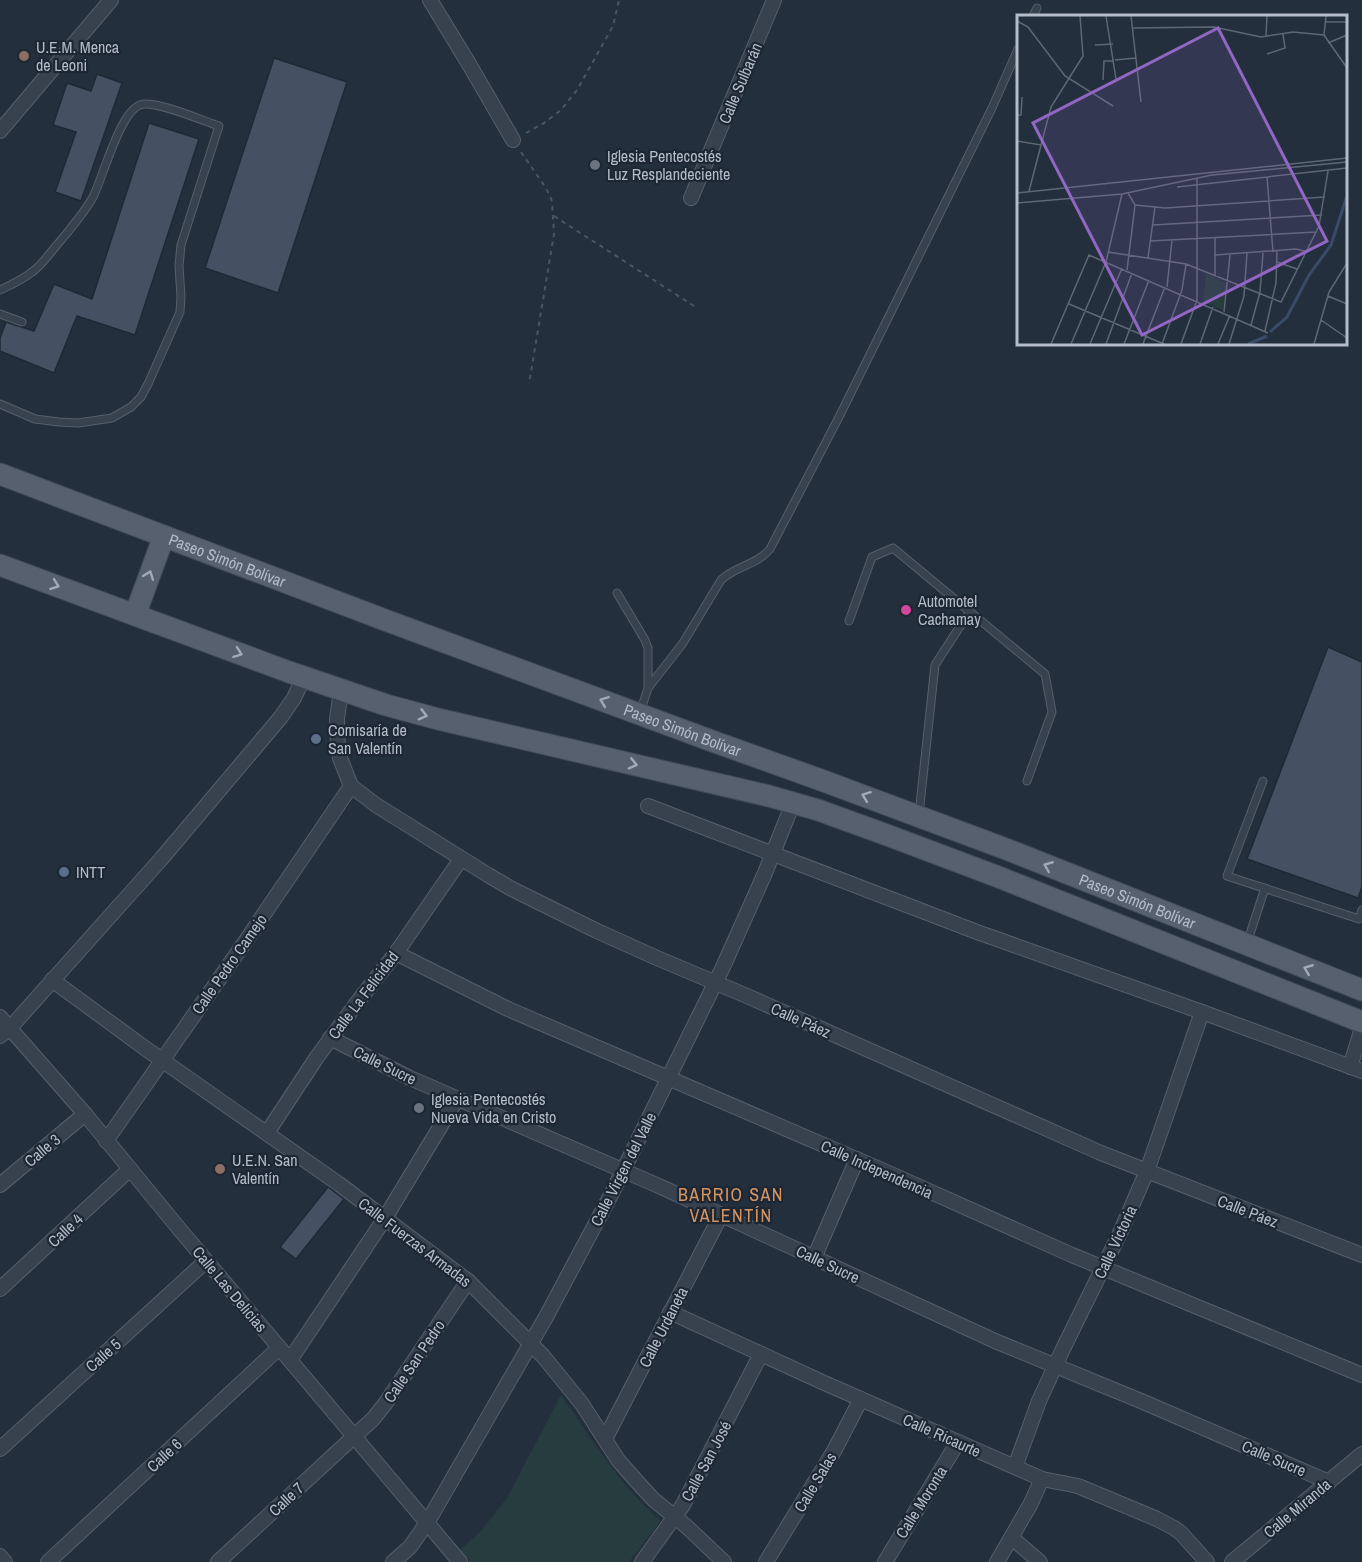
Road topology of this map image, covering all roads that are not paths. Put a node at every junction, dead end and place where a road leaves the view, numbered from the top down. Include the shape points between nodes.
1 (111, 0) edge
2 (430, 0) edge
3 (774, 0) edge
4 (1037, 8) dead end
5 (1034, 15) edge
6 (1017, 51) edge
7 (0, 131) edge
8 (513, 140) road end
9 (692, 198) dead end
10 (0, 290) edge
11 (0, 314) edge
12 (22, 322) dead end
13 (0, 404) edge
14 (0, 474) edge
15 (164, 536) junction
16 (0, 565) edge
17 (617, 593) dead end
18 (970, 611) junction
19 (135, 615) junction
20 (849, 621) dead end
21 (304, 677) junction
22 (648, 688) junction
23 (341, 690) junction
24 (639, 714) junction
25 (1027, 781) dead end
26 (1263, 781) dead end
27 (351, 786) junction
28 (793, 803) junction
29 (648, 806) dead end
30 (919, 816) junction
31 (773, 855) junction
32 (461, 859) junction
33 (1265, 888) junction
34 (1362, 910) edge
35 (1247, 945) junction
36 (396, 953) junction
37 (52, 980) junction
38 (715, 983) junction
39 (1362, 990) edge
40 (1202, 1012) junction
41 (0, 1017) edge
42 (1362, 1022) edge
43 (1362, 1028) edge
44 (5, 1032) edge
45 (330, 1038) junction
46 (162, 1060) junction
47 (1356, 1069) edge
48 (668, 1078) junction
49 (458, 1099) junction
50 (85, 1114) junction
51 (267, 1133) junction
52 (106, 1141) junction
53 (857, 1159) junction
54 (130, 1169) junction
55 (622, 1171) junction
56 (1147, 1171) junction
57 (0, 1185) edge
58 (721, 1215) junction
59 (385, 1218) junction
60 (1362, 1255) edge
61 (814, 1258) junction
62 (206, 1261) junction
63 (1103, 1268) junction
64 (468, 1281) junction
65 (0, 1289) edge
66 (670, 1312) junction
67 (530, 1344) junction
68 (279, 1348) junction
69 (761, 1354) junction
70 (290, 1360) junction
71 (1055, 1366) junction
72 (1362, 1375) edge
73 (861, 1399) junction
74 (354, 1436) junction
75 (605, 1439) junction
76 (958, 1442) junction
77 (0, 1449) edge
78 (1362, 1454) edge
79 (1015, 1467) junction
80 (1042, 1479) junction
81 (1329, 1482) junction
82 (675, 1517) junction
83 (427, 1523) junction
84 (1012, 1538) junction
85 (0, 1556) edge
86 (5, 1562) edge
87 (48, 1562) edge
88 (218, 1562) edge
89 (393, 1562) edge
90 (460, 1562) edge
91 (642, 1562) edge
92 (724, 1562) edge
93 (766, 1562) edge
94 (885, 1562) edge
95 (997, 1562) edge
96 (1040, 1562) edge
97 (1206, 1562) edge
98 (1232, 1562) edge

1 - 7 street
2 - 8 street
3 - 9 street, Calle Sulbarán
4 - 5 lane
6 - 22 lane via 839,417 770,549 721,580 683,642
10 - 13 lane via 33,272 85,210 133,108 153,104 219,126 181,245 180,312 141,397 112,418 78,423 35,419
11 - 12 lane
14 - 15 main road, Paseo Simón Bolívar
19 -> 15 main road
24 -> 15 main road, Paseo Simón Bolívar
16 -> 19 main road, Paseo Simón Bolívar
17 - 22 lane via 648,648
18 - 20 lane via 893,548 872,557
18 - 25 lane via 1045,674 1052,712
18 - 30 lane via 935,665
19 -> 21 main road, Paseo Simón Bolívar
21 - 23 main road, Paseo Simón Bolívar
21 - 37 street via 273,726
22 - 24 lane
23 - 27 street, Calle Páez via 338,746
23 -> 28 main road, Paseo Simón Bolívar via 438,719
30 -> 24 main road, Paseo Simón Bolívar
26 - 33 lane via 1227,876
27 - 32 street, Calle Páez
27 - 46 street, Calle Pedro Camejo
28 - 31 street, Calle Virgen del Valle
28 - 42 main road, Paseo Simón Bolívar via 996,876
29 - 31 street
35 -> 30 main road, Paseo Simón Bolívar
31 - 38 street, Calle Virgen del Valle
31 - 40 street
32 - 36 street, Calle La Felicidad
32 - 38 street, Calle Páez via 597,931
33 - 34 lane via 1359,919
33 - 35 lane
39 -> 35 main road, Paseo Simón Bolívar
36 - 45 street, Calle La Felicidad
36 - 48 street, Calle Independencia via 508,1009
37 - 44 street
37 - 46 street, Calle Fuerzas Armadas
38 - 48 street, Calle Virgen del Valle
38 - 56 street, Calle Páez
40 - 47 street
40 - 56 street, Calle Victoria
41 - 44 street, Calle Las Delicias
43 - 47 street
44 - 50 street, Calle Las Delicias
45 - 49 street, Calle Sucre
45 - 51 street, Calle La Felicidad
46 - 51 street, Calle Fuerzas Armadas
46 - 52 street, Calle Pedro Camejo
48 - 53 street, Calle Independencia
48 - 55 street, Calle Virgen del Valle
49 - 55 street, Calle Sucre
49 - 59 street
50 - 52 street, Calle Las Delicias
50 - 57 street, Calle 3
51 - 59 street, Calle Fuerzas Armadas
52 - 54 street, Calle Las Delicias
53 - 61 street
53 - 63 street, Calle Independencia
54 - 62 street, Calle Las Delicias
54 - 65 street, Calle 4
55 - 58 street, Calle Sucre
55 - 67 street, Calle Virgen del Valle
56 - 60 street, Calle Páez
56 - 63 street, Calle Victoria
58 - 61 street, Calle Sucre
58 - 66 street, Calle Urdaneta
59 - 64 street, Calle Fuerzas Armadas
59 - 70 street
61 - 71 street, Calle Sucre
62 - 68 street, Calle Las Delicias
62 - 77 street, Calle 5
63 - 71 street, Calle Victoria
63 - 72 street, Calle Independencia
64 - 67 street, Calle Fuerzas Armadas
64 - 74 street, Calle San Pedro via 385,1404
66 - 69 street, Calle Ricaurte
66 - 75 street, Calle Urdaneta
67 - 75 street, Calle Fuerzas Armadas via 582,1404
67 - 83 street, Calle Virgen del Valle
68 - 70 street, Calle Las Delicias
68 - 87 street, Calle 6
69 - 73 street, Calle Ricaurte
69 - 82 street, Calle San José
70 - 74 street, Calle Las Delicias
71 - 79 street, Calle Victoria
71 - 81 street, Calle Sucre
73 - 76 street, Calle Ricaurte
73 - 93 street, Calle Salas
74 - 83 street, Calle Las Delicias
74 - 88 street, Calle 7
75 - 82 street, Calle Fuerzas Armadas via 640,1485
76 - 79 street, Calle Ricaurte
76 - 94 street, Calle Moronta
78 - 81 street, Calle Miranda
79 - 80 street, Calle Ricaurte
80 - 84 street
80 - 97 street, Calle Ricaurte via 1078,1486 1158,1519 1181,1533
81 - 98 street, Calle Miranda
82 - 91 street, Calle San José
82 - 92 street, Calle Fuerzas Armadas
83 - 89 street, Calle Virgen del Valle
83 - 90 street, Calle Las Delicias
84 - 95 street
84 - 96 street
85 - 86 street

